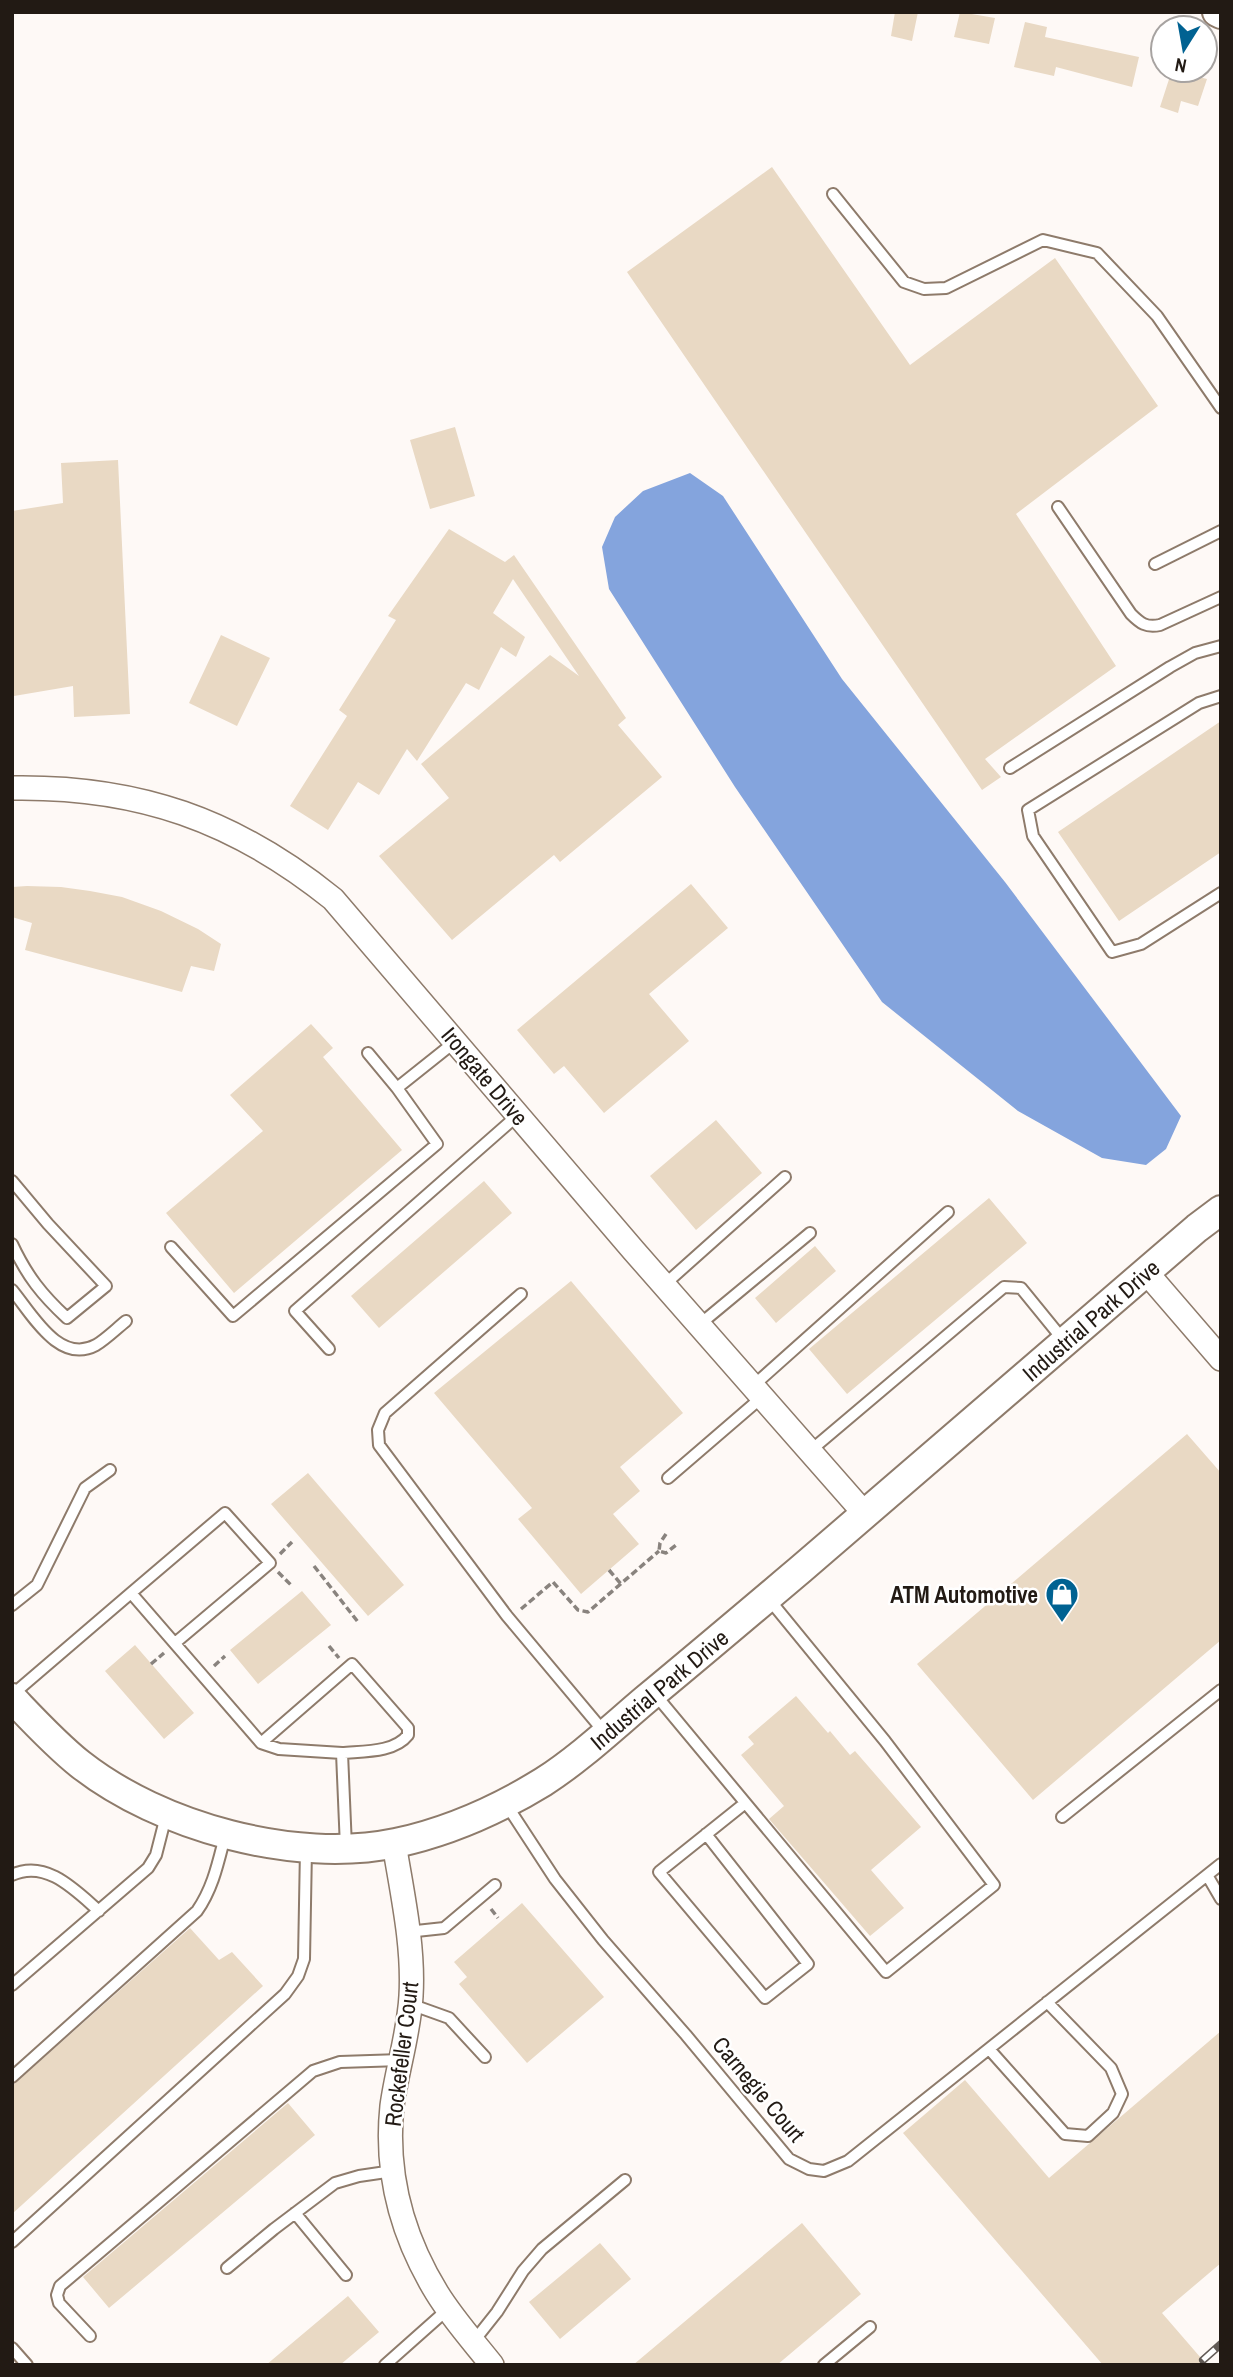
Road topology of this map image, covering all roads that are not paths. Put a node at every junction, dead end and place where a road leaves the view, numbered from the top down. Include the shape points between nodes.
1 (833, 194) dead end
2 (1221, 408) edge
3 (1058, 506) dead end
4 (1221, 531) edge
5 (1155, 564) dead end
6 (1221, 597) edge
7 (1221, 646) edge
8 (1221, 696) edge
9 (1010, 768) dead end
10 (12, 788) edge
11 (1221, 893) edge
12 (456, 1041) junction
13 (368, 1054) dead end
14 (397, 1088) junction
15 (518, 1115) junction
16 (785, 1177) dead end
17 (12, 1181) edge
18 (1221, 1209) edge
19 (947, 1212) dead end
20 (810, 1233) dead end
21 (12, 1244) edge
22 (171, 1247) dead end
23 (1146, 1272) junction
24 (664, 1285) junction
25 (12, 1290) edge
26 (521, 1294) dead end
27 (126, 1321) dead end
28 (699, 1325) junction
29 (1065, 1342) junction
30 (329, 1349) dead end
31 (1221, 1359) edge
32 (757, 1391) junction
33 (810, 1451) junction
34 (110, 1470) dead end
35 (668, 1478) dead end
36 (865, 1514) junction
37 (131, 1592) junction
38 (768, 1597) junction
39 (12, 1605) edge
40 (175, 1643) junction
41 (1221, 1690) edge
42 (654, 1693) junction
43 (12, 1697) edge
44 (606, 1733) junction
45 (261, 1743) junction
46 (342, 1753) junction
47 (505, 1803) junction
48 (744, 1804) junction
49 (167, 1813) junction
50 (1062, 1817) dead end
51 (225, 1833) junction
52 (706, 1835) junction
53 (394, 1843) junction
54 (306, 1846) junction
55 (346, 1847) junction
56 (1221, 1864) edge
57 (12, 1875) edge
58 (1207, 1875) junction
59 (495, 1885) dead end
60 (1221, 1899) edge
61 (99, 1911) junction
62 (407, 1932) junction
63 (12, 1985) edge
64 (1047, 2003) junction
65 (410, 2004) junction
66 (989, 2049) junction
67 (485, 2057) dead end
68 (401, 2060) junction
69 (12, 2077) edge
70 (393, 2171) junction
71 (625, 2180) dead end
72 (295, 2213) junction
73 (12, 2242) edge
74 (227, 2269) dead end
75 (346, 2275) dead end
76 (447, 2309) junction
77 (870, 2327) dead end
78 (90, 2336) dead end
79 (474, 2342) junction
80 (12, 2348) edge
81 (27, 2365) edge
82 (385, 2365) edge
83 (492, 2365) edge
84 (824, 2365) edge

1 - 2 lane via 904,282 923,289 946,288 1043,240 1097,253 1157,316
3 - 6 lane via 1139,622 1160,625
4 - 5 lane
7 - 9 lane via 1170,667
8 - 11 lane via 1199,703 1028,810 1033,836 1112,952 1142,944
10 - 12 street, Irongate Drive via 98,791 138,799 224,828 278,858 332,899
12 - 14 lane
12 - 15 street, Irongate Drive
13 - 14 lane
14 - 22 lane via 437,1143 233,1316
15 - 24 street, Irongate Drive
15 - 30 lane via 295,1311
16 - 24 lane
17 - 21 lane via 106,1286 67,1318 25,1272
18 - 23 street, Industrial Park Drive
19 - 32 lane
20 - 28 lane
23 - 29 street, Industrial Park Drive
23 - 31 street
24 - 28 street, Irongate Drive
25 - 27 lane via 50,1336 70,1349 97,1344
26 - 44 lane via 385,1413 378,1430 379,1445 507,1616
28 - 32 street, Irongate Drive
29 - 33 lane via 1021,1288 1003,1287
29 - 36 street, Industrial Park Drive
32 - 33 street, Irongate Drive
32 - 35 lane
33 - 36 street, Irongate Drive
34 - 39 lane via 85,1488 37,1585
36 - 38 street, Industrial Park Drive
37 - 40 lane
37 - 40 lane via 225,1513 270,1563
37 - 43 lane
38 - 42 street, Industrial Park Drive
38 - 48 lane via 995,1885 886,1972
40 - 45 lane
41 - 50 lane
42 - 44 street, Industrial Park Drive
42 - 48 lane
43 - 49 street, Industrial Park Drive via 82,1766
44 - 47 street, Industrial Park Drive via 546,1780
45 - 46 lane via 279,1749
45 - 46 lane via 352,1664 408,1728 408,1735 382,1749
46 - 55 lane
47 - 53 street, Industrial Park Drive
47 - 66 lane, Carnegie Court via 555,1879 603,1940 789,2159 824,2171 848,2161
48 - 52 lane
49 - 51 street, Industrial Park Drive
49 - 61 lane via 148,1868
51 - 54 street, Industrial Park Drive
51 - 69 lane via 214,1879 197,1911
52 - 52 lane via 659,1872 765,1998 808,1964
53 - 55 street, Industrial Park Drive
53 - 62 street, Rockefeller Court
54 - 55 street, Industrial Park Drive
54 - 73 lane via 304,1959 285,1994
56 - 58 lane, Carnegie Court
57 - 61 lane via 27,1870 51,1874
58 - 60 lane
58 - 64 lane, Carnegie Court
59 - 62 lane via 444,1928
61 - 63 lane
62 - 65 street, Rockefeller Court
64 - 66 lane, Carnegie Court
64 - 66 lane via 1111,2068 1122,2094 1113,2113 1088,2136 1065,2134
65 - 67 lane via 449,2018
65 - 68 street, Rockefeller Court
68 - 70 street, Rockefeller Court via 393,2105
68 - 78 lane via 340,2062 313,2071 60,2286 59,2303
70 - 72 lane via 335,2183
70 - 76 street, Rockefeller Court via 404,2228
71 - 79 lane via 542,2249
72 - 74 lane
72 - 75 lane
76 - 79 street, Rockefeller Court
76 - 82 lane
77 - 84 lane
79 - 83 street, Rockefeller Court
80 - 81 lane

